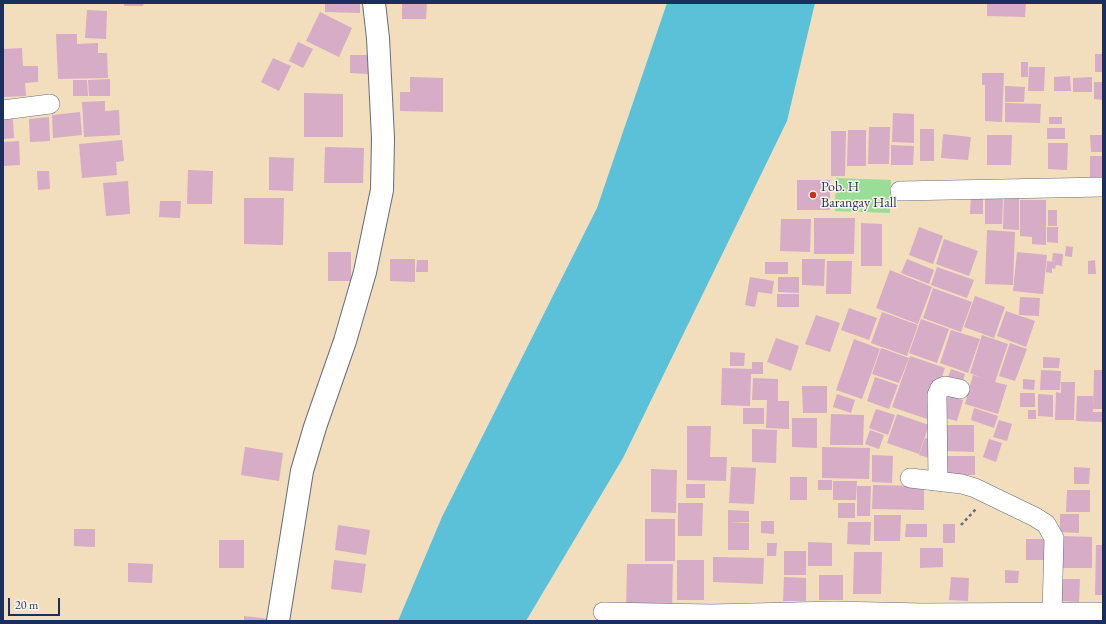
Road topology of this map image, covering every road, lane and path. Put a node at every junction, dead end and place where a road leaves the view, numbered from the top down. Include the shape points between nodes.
1 (374, 3) edge
2 (50, 104) dead end
3 (3, 110) edge
4 (1103, 187) edge
5 (900, 191) dead end
6 (960, 389) dead end
7 (910, 478) dead end
8 (938, 481) junction
9 (603, 612) dead end
10 (1103, 612) edge
11 (1052, 613) junction
12 (711, 618) edge
13 (278, 621) edge

1 - 13 street via 378,38 382,190 365,272 348,333 302,471
2 - 3 street
4 - 5 street
6 - 8 street via 945,386 940,388 937,395
7 - 8 street
8 - 11 street via 975,488 1046,524 1054,538
9 - 12 street
10 - 11 street
11 - 12 street via 834,611

